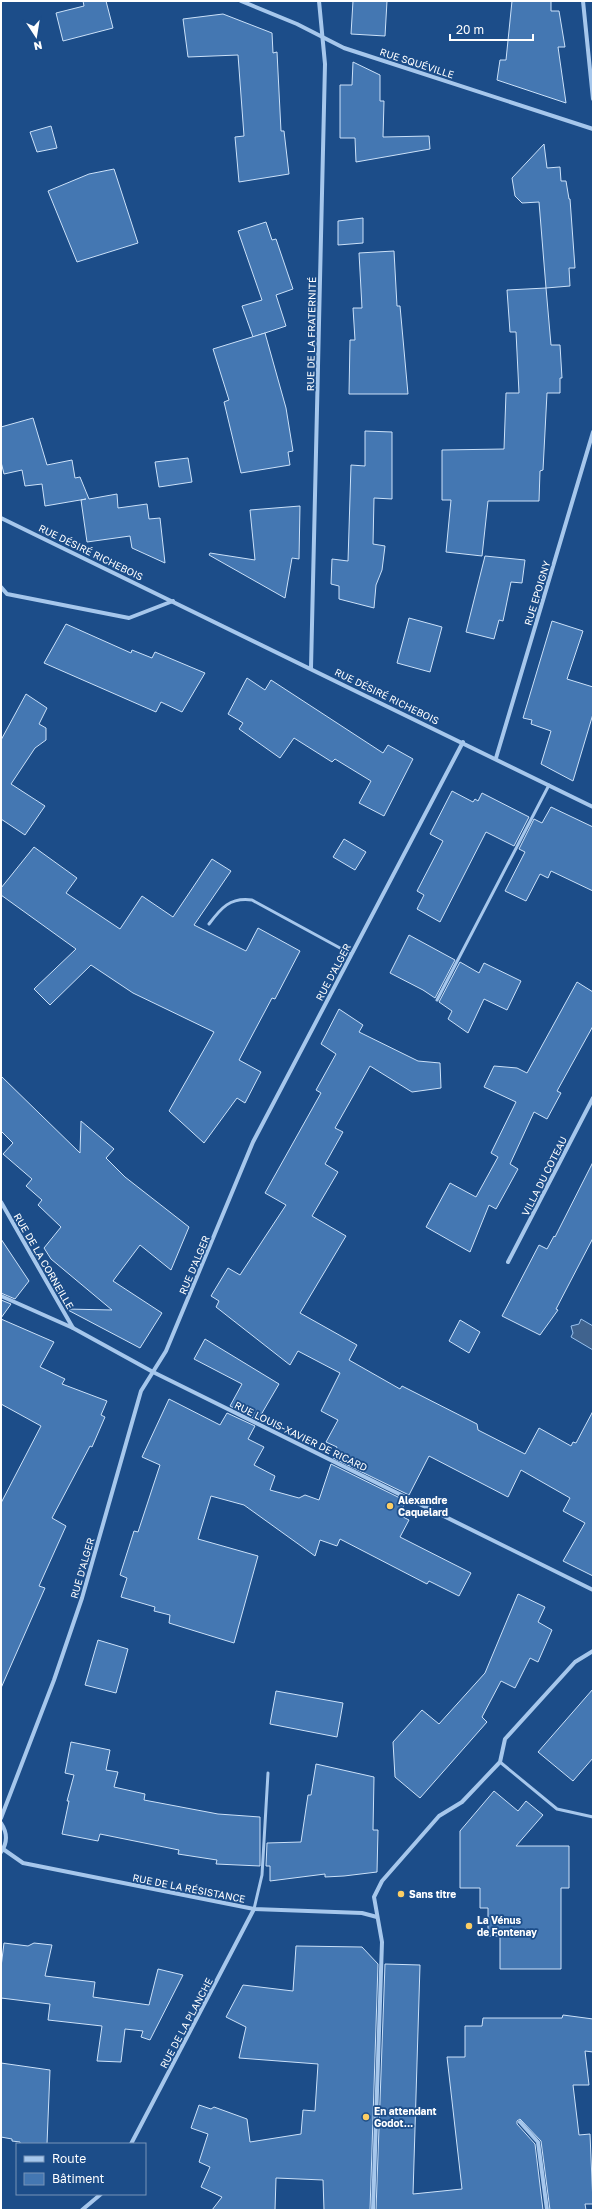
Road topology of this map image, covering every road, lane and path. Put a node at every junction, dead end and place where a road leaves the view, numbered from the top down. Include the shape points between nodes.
1 (241, 1) edge
2 (319, 1) edge
3 (583, 1) edge
4 (321, 38) junction
5 (593, 99) edge
6 (593, 129) edge
7 (593, 432) edge
8 (1, 518) edge
9 (1, 587) edge
10 (173, 601) junction
11 (312, 668) junction
12 (463, 742) junction
13 (496, 758) junction
14 (549, 785) junction
15 (593, 807) edge
16 (209, 924) dead end
17 (351, 954) junction
18 (437, 1000) dead end
19 (593, 1098) edge
20 (1, 1202) edge
21 (508, 1262) dead end
22 (1, 1296) edge
23 (73, 1328) junction
24 (153, 1372) junction
25 (593, 1590) edge
26 (593, 1651) edge
27 (500, 1762) junction
28 (268, 1774) dead end
29 (593, 1817) edge
30 (1, 1818) edge
31 (1, 1823) edge
32 (2, 1850) edge
33 (254, 1909) junction
34 (377, 1917) junction
35 (520, 2122) dead end
36 (132, 2143) edge
37 (100, 2195) edge
38 (82, 2210) edge
39 (373, 2210) edge
40 (547, 2210) edge

1 - 4 street, RUE SQUÉVILLE via 297,24
2 - 4 street, RUE DE LA FRATERNITÉ
3 - 5 street
4 - 6 street, RUE SQUÉVILLE via 344,48
4 - 11 street, RUE DE LA FRATERNITÉ via 325,72
7 - 13 street, RUE EPOIGNY
8 - 10 street, RUE DÉSIRÉ RICHEBOIS
9 - 10 street via 7,594 129,618
10 - 11 street, RUE DÉSIRÉ RICHEBOIS
11 - 12 street, RUE DÉSIRÉ RICHEBOIS
12 - 13 street, RUE DÉSIRÉ RICHEBOIS
12 - 17 street, RUE D'ALGER
13 - 14 street, RUE DÉSIRÉ RICHEBOIS
14 - 15 street, RUE DÉSIRÉ RICHEBOIS
14 - 18 lane
16 - 17 lane via 222,907 231,901 252,900
17 - 24 street, RUE D'ALGER via 253,1142 166,1351
19 - 21 street, VILLA DU COTEAU
20 - 23 street, RUE DE LA CORNEILLE
22 - 23 street, RUE LOUIS-XAVIER DE RICARD
23 - 24 street, RUE LOUIS-XAVIER DE RICARD
24 - 25 street, RUE LOUIS-XAVIER DE RICARD
24 - 30 street, RUE D'ALGER via 141,1391 82,1598 54,1680
26 - 27 street via 574,1662 505,1739
27 - 29 lane via 558,1809
27 - 34 street via 462,1802 439,1816 382,1881 374,1897
28 - 33 lane via 262,1875
31 - 32 street via 6,1834
32 - 33 street, RUE DE LA RÉSISTANCE via 23,1863
33 - 34 street, RUE DE LA RÉSISTANCE via 362,1913
33 - 36 street, RUE DE LA PLANCHE
34 - 39 street via 382,1942
35 - 40 street via 538,2142
37 - 38 street

